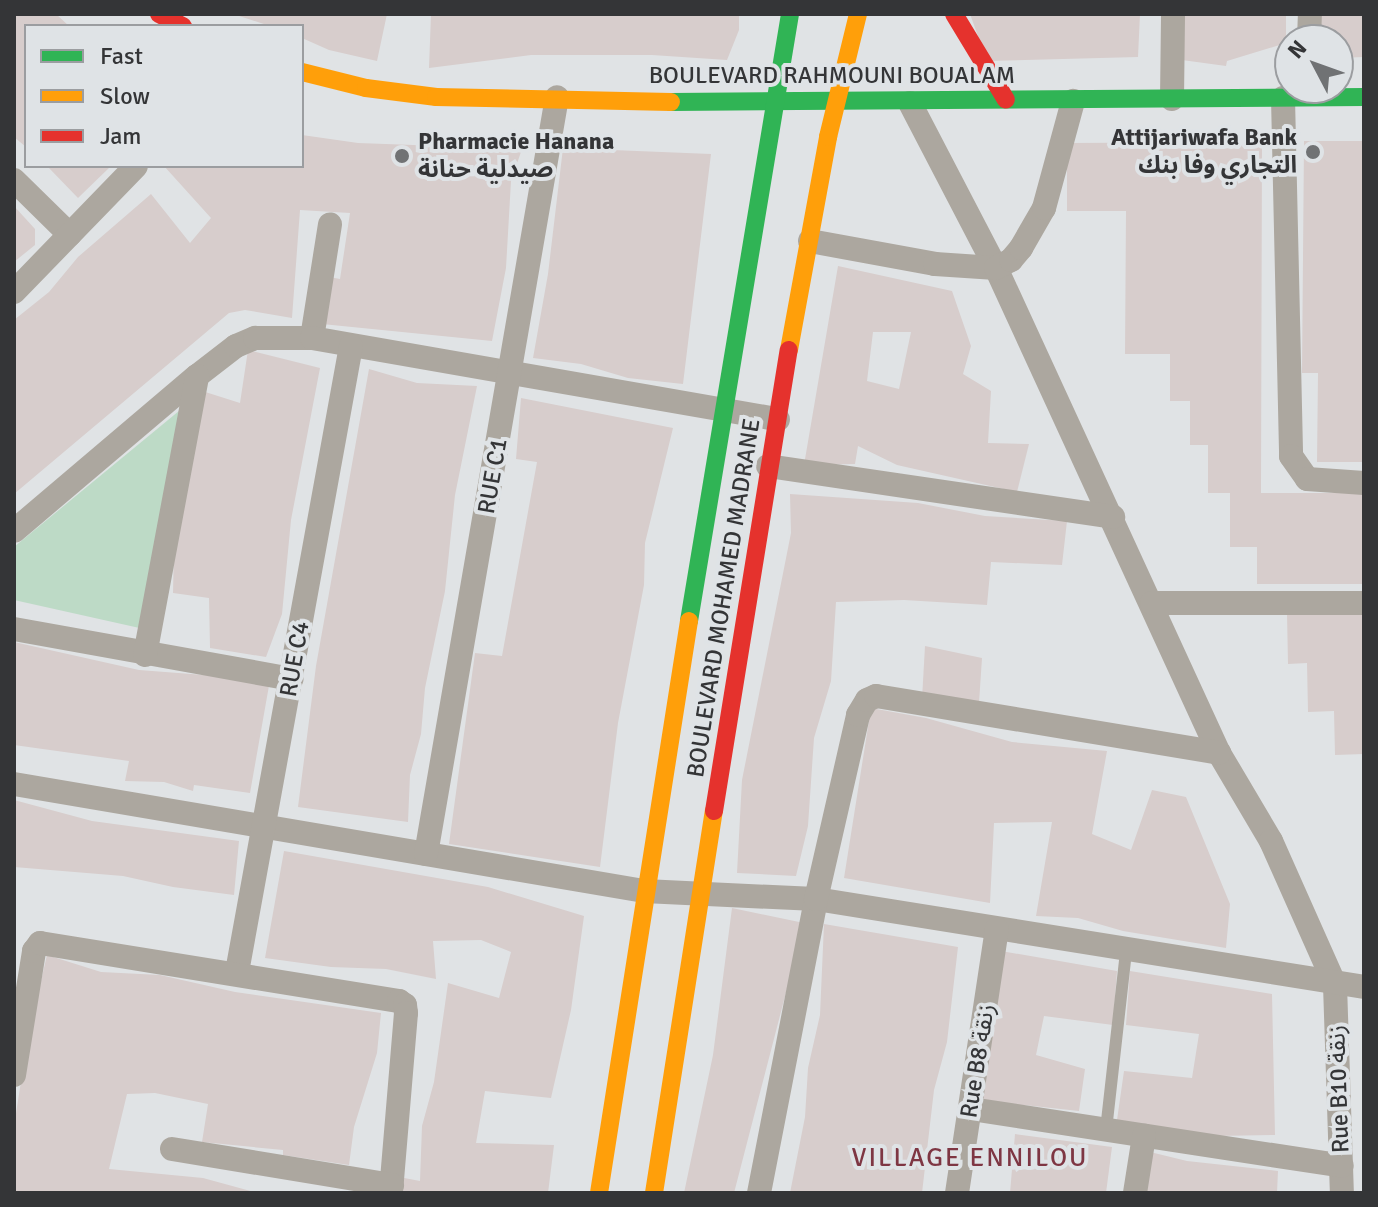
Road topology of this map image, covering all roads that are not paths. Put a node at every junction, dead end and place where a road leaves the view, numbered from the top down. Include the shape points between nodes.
1 (159, 14) edge
2 (790, 14) edge
3 (858, 14) edge
4 (954, 14) edge
5 (1173, 14) edge
6 (179, 24) edge
7 (304, 72) edge
8 (557, 97) junction
9 (1274, 98) edge
10 (1172, 99) junction
11 (1006, 100) junction
12 (1073, 101) junction
13 (775, 103) junction
14 (837, 103) junction
15 (910, 103) junction
16 (1283, 104) edge
17 (134, 168) edge
18 (14, 180) edge
19 (330, 224) dead end
20 (70, 235) junction
21 (810, 241) junction
22 (996, 268) junction
23 (14, 292) edge
24 (312, 338) junction
25 (351, 346) junction
26 (511, 374) junction
27 (197, 376) junction
28 (722, 407) junction
29 (778, 419) junction
30 (768, 466) junction
31 (1364, 483) edge
32 (1113, 517) junction
33 (14, 531) edge
34 (1152, 603) junction
35 (1364, 603) edge
36 (14, 629) edge
37 (145, 655) junction
38 (292, 679) junction
39 (1219, 753) junction
40 (14, 784) edge
41 (264, 828) junction
42 (426, 854) junction
43 (644, 891) junction
44 (700, 891) junction
45 (816, 899) junction
46 (997, 929) junction
47 (1126, 951) junction
48 (237, 972) junction
49 (1335, 985) junction
50 (1364, 987) edge
51 (14, 1075) edge
52 (971, 1109) junction
53 (1106, 1130) junction
54 (1144, 1136) junction
55 (172, 1149) dead end
56 (1342, 1166) junction
57 (391, 1189) edge
58 (599, 1193) edge
59 (654, 1193) edge
60 (759, 1193) edge
61 (957, 1193) edge
62 (1135, 1193) edge
63 (1342, 1193) edge

1 - 6 street
2 - 13 street, BOULEVARD MOHAMED MADRANE
3 - 14 street, BOULEVARD MOHAMED MADRANE
4 - 11 street
5 - 10 street
7 - 8 street, BOULEVARD RAHMOUNI BOUALAM via 436,97
8 - 13 street, BOULEVARD RAHMOUNI BOUALAM
8 - 26 street, RUE C1
9 - 10 street, BOULEVARD RAHMOUNI BOUALAM
10 - 12 street, BOULEVARD RAHMOUNI BOUALAM
11 - 12 street, BOULEVARD RAHMOUNI BOUALAM
11 - 15 street, BOULEVARD RAHMOUNI BOUALAM
12 - 22 street via 1044,208 1021,248
13 - 14 street, BOULEVARD RAHMOUNI BOUALAM
13 - 28 street, BOULEVARD MOHAMED MADRANE
14 - 15 street, BOULEVARD RAHMOUNI BOUALAM
14 - 21 street, BOULEVARD MOHAMED MADRANE
15 - 22 street
16 - 31 street via 1291,456 1307,479
17 - 20 street
18 - 20 street
19 - 24 street
20 - 23 street
21 - 22 street via 935,264
21 - 29 street, BOULEVARD MOHAMED MADRANE
22 - 32 street
24 - 25 street
24 - 27 street via 255,338
25 - 26 street
25 - 38 street, RUE C4
26 - 28 street
26 - 42 street, RUE C1
27 - 33 street
27 - 37 street
28 - 29 street
28 - 43 street, BOULEVARD MOHAMED MADRANE
29 - 30 street, BOULEVARD MOHAMED MADRANE
30 - 32 street
30 - 44 street, BOULEVARD MOHAMED MADRANE
32 - 34 street
34 - 35 street
34 - 39 street
36 - 37 street
37 - 38 street
38 - 41 street, RUE C4
39 - 45 street via 876,696 861,706 858,715
39 - 49 street via 1271,841
40 - 41 street
41 - 42 street
41 - 48 street, RUE C4
42 - 43 street
43 - 44 street
43 - 58 street, BOULEVARD MOHAMED MADRANE
44 - 45 street
44 - 59 street, BOULEVARD MOHAMED MADRANE
45 - 46 street
45 - 60 street
46 - 47 street
46 - 52 street, Rue B8 زنقة
47 - 49 street
47 - 53 lane
48 - 51 street via 36,946
48 - 57 street via 403,1003
49 - 50 street
49 - 56 street, Rue B10 زنقة
52 - 53 street
52 - 61 street, Rue B8 زنقة
53 - 54 street
54 - 56 street
54 - 62 street
55 - 57 street
56 - 63 street, Rue B10 زنقة

